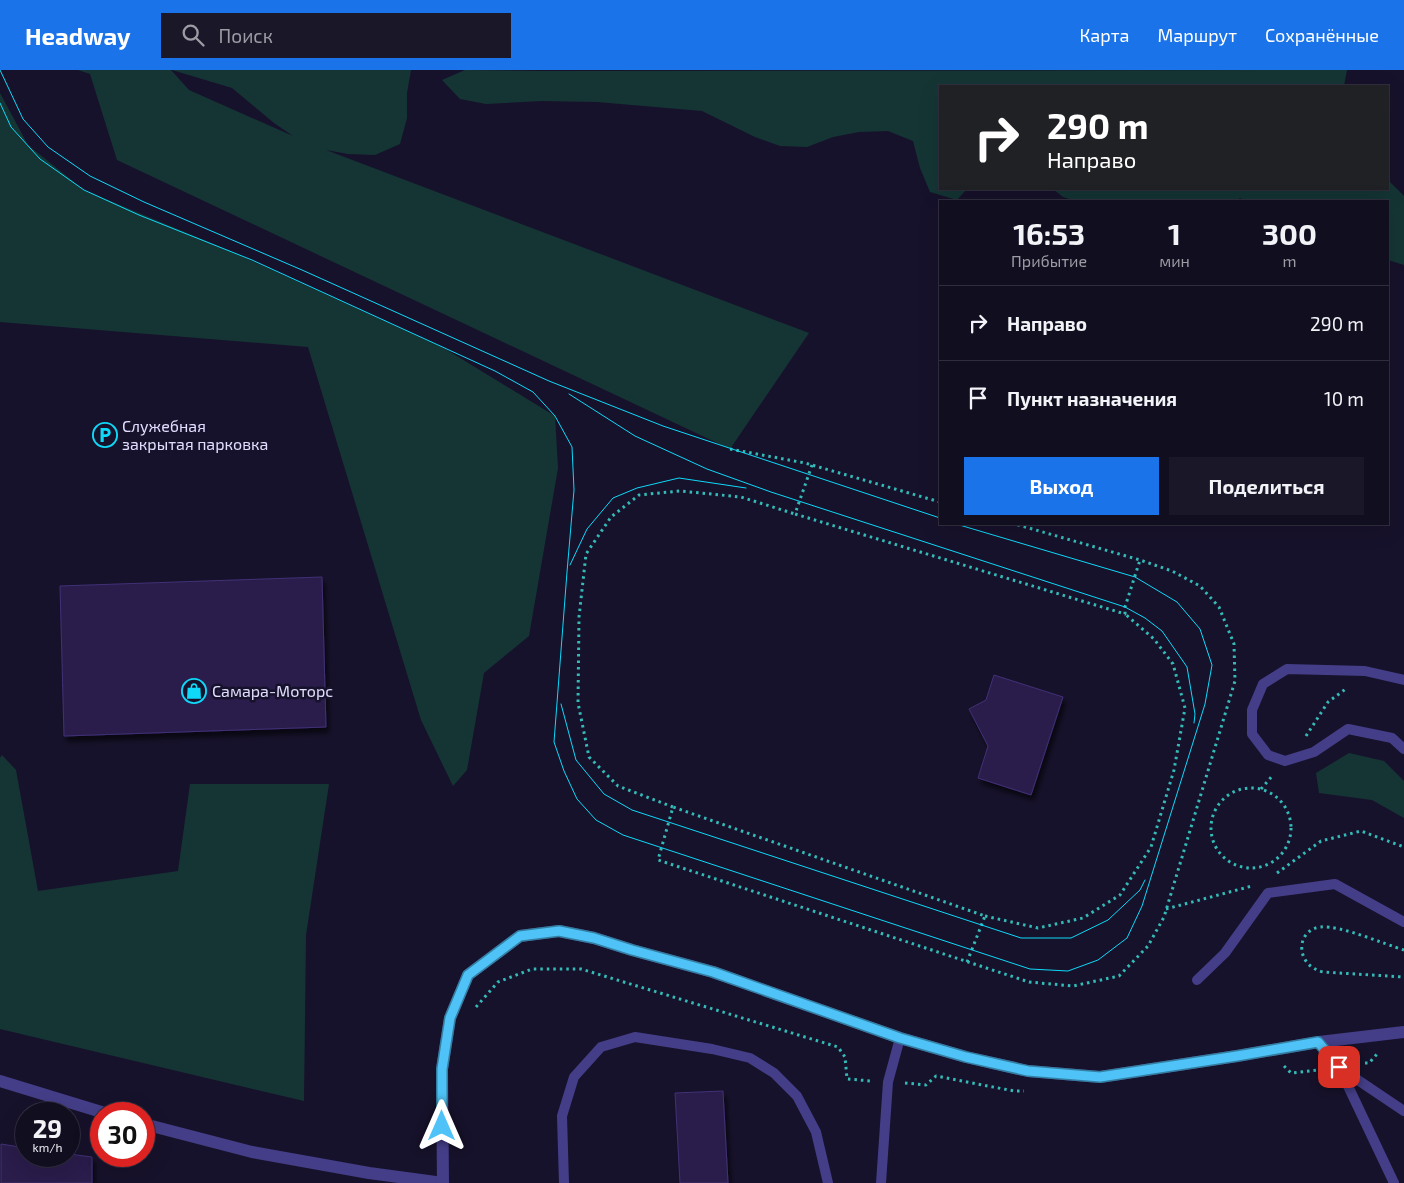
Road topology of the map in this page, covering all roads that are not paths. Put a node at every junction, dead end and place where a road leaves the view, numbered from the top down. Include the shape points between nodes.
1 (1404, 680) edge
2 (1404, 750) edge
3 (1404, 922) edge
4 (1197, 980) dead end
5 (1404, 1032) edge
6 (900, 1038) junction
7 (1318, 1042) junction
8 (1339, 1067) junction
9 (0, 1081) edge
10 (90, 1108) edge
11 (1404, 1111) edge
12 (155, 1127) edge
13 (443, 1183) edge
14 (564, 1183) edge
15 (828, 1183) edge
16 (881, 1183) edge
17 (1394, 1183) edge

1 - 2 lane via 1365,671 1287,669 1263,684 1252,710 1252,734 1268,755 1286,761 1314,752 1348,728 1392,738
3 - 4 lane via 1335,884 1268,893 1225,953
5 - 7 street
6 - 7 street via 1028,1071 1100,1077
6 - 13 street via 713,972 594,938 559,931 520,936 468,975 450,1018 442,1069
6 - 16 lane via 888,1082
7 - 8 lane
8 - 11 lane
8 - 17 lane
9 - 10 street
12 - 13 street via 252,1152
14 - 15 lane via 562,1116 574,1077 601,1047 636,1037 750,1058 774,1072 796,1096 816,1132

